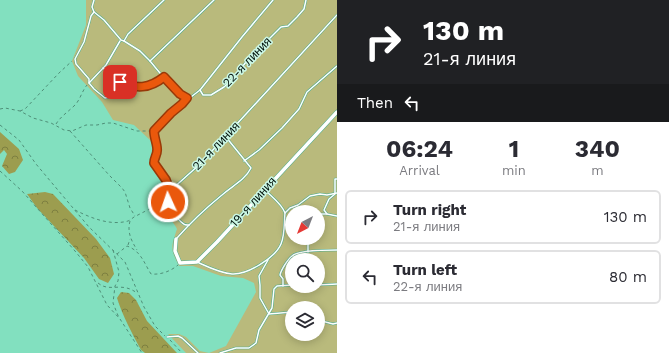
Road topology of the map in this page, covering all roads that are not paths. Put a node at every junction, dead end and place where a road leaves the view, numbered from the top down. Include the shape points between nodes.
1 (94, 0) edge
2 (164, 0) edge
3 (214, 0) edge
4 (273, 0) edge
5 (306, 0) edge
6 (94, 12) junction
7 (337, 15) edge
8 (121, 40) junction
9 (124, 41) junction
10 (150, 61) junction
11 (337, 66) edge
12 (103, 68) junction
13 (164, 77) junction
14 (89, 83) junction
15 (122, 83) junction
16 (200, 90) junction
17 (187, 98) junction
18 (337, 112) edge
19 (333, 116) junction
20 (337, 120) edge
21 (226, 137) junction
22 (244, 161) junction
23 (337, 179) edge
24 (264, 190) junction
25 (170, 191) junction
26 (336, 193) edge
27 (298, 205) edge
28 (285, 214) joint
29 (327, 214) joint
30 (337, 216) edge
31 (188, 225) junction
32 (176, 240) joint
33 (307, 245) edge
34 (337, 250) edge
35 (308, 252) junction
36 (268, 260) junction
37 (196, 262) junction
38 (337, 284) edge
39 (325, 285) edge
40 (284, 286) joint
41 (285, 313) edge
42 (269, 314) junction
43 (325, 322) edge
44 (337, 323) edge
45 (168, 338) road end
46 (198, 353) edge
47 (220, 353) edge

1 - 6 lane
2 - 9 lane via 128,34
3 - 10 lane
4 - 16 lane, 22-я линия
5 - 16 lane, 22-я линия via 304,9 293,22 281,27 251,55 224,87 206,96
6 - 8 lane
6 - 14 lane via 75,59 76,64 89,78
7 - 21 lane, 21-я линия
8 - 9 lane
8 - 12 lane
9 - 10 lane
10 - 13 lane
11 - 22 lane via 307,92 299,109 282,128
12 - 14 lane
12 - 15 lane
13 - 15 lane via 144,87 130,87
13 - 17 lane
14 - 15 lane via 105,98
16 - 17 lane, 22-я линия
17 - 25 lane via 154,131 157,145 154,163
18 - 19 street, 19-я линия
19 - 20 lane
19 - 24 street, 19-я линия
21 - 22 lane
21 - 25 lane, 21-я линия
22 - 31 lane via 251,168 248,175
23 - 26 lane via 334,184
24 - 28 lane
24 - 37 street, 19-я линия
25 - 31 lane via 168,202 171,213 185,226
26 - 27 lane via 310,196
26 - 29 lane via 325,206
28 - 36 lane via 281,244
29 - 30 lane
31 - 32 lane
32 - 37 street via 175,251 180,263
33 - 35 lane
34 - 35 lane
35 - 40 lane via 291,256 281,270
36 - 37 lane via 245,272 233,274
36 - 42 lane via 258,276 260,298
38 - 39 lane
40 - 42 lane via 277,286 274,289
41 - 42 lane
42 - 47 lane via 259,330 256,343 249,348 236,348
43 - 44 lane
45 - 46 lane via 178,336

